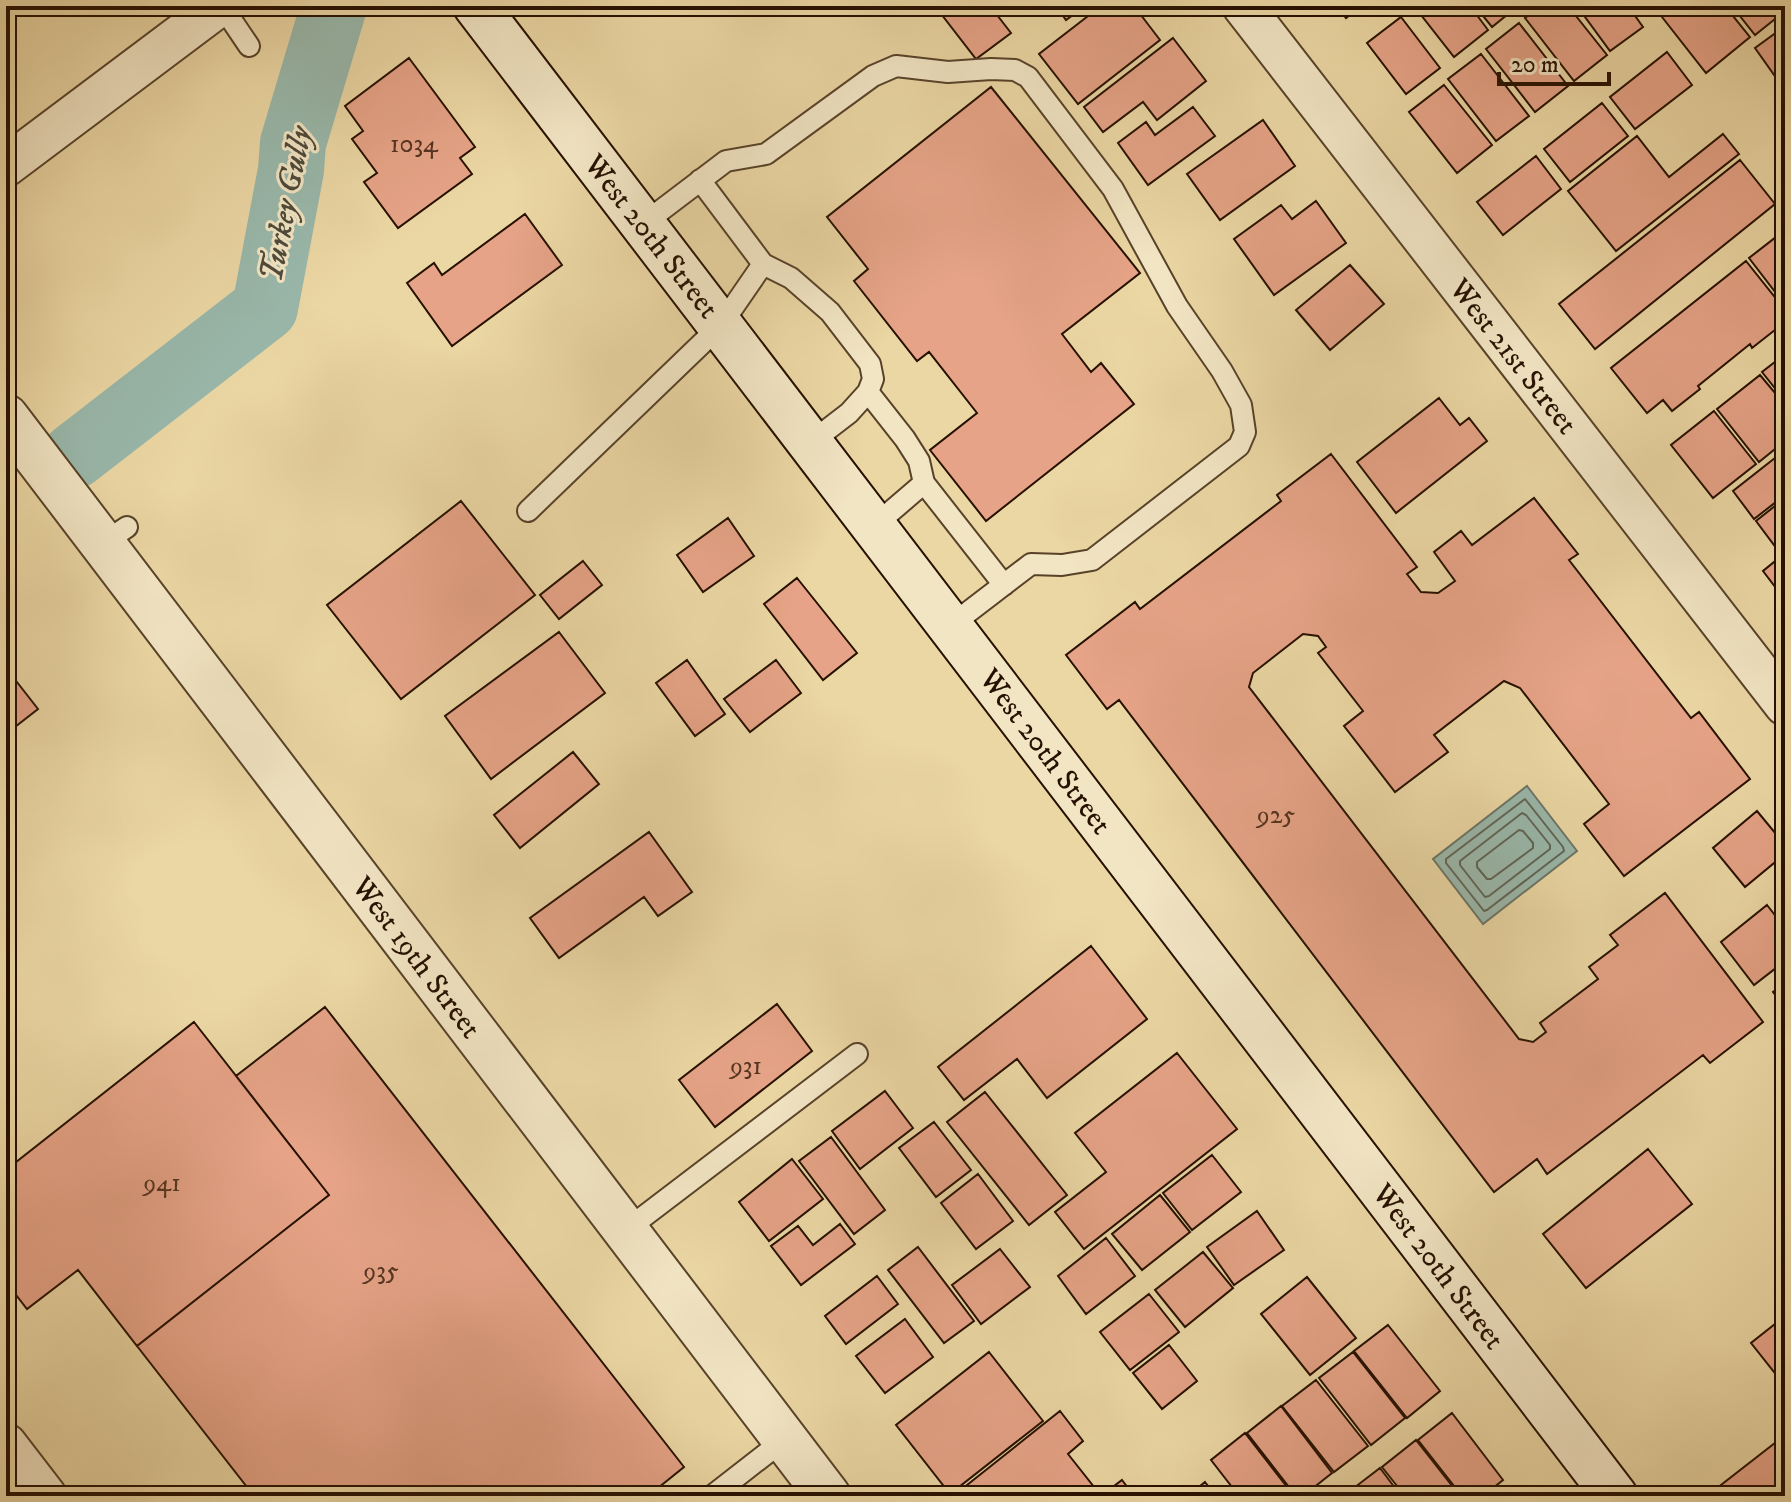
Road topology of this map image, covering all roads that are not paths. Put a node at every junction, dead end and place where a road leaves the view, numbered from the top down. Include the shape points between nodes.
1 (221, 6) edge
2 (476, 6) edge
3 (1243, 6) edge
4 (249, 46) dead end
5 (6, 166) edge
6 (700, 180) junction
7 (643, 224) junction
8 (763, 264) junction
9 (721, 325) junction
10 (868, 392) junction
11 (6, 417) edge
12 (810, 443) junction
13 (924, 483) junction
14 (528, 511) dead end
15 (874, 526) junction
16 (1004, 585) junction
17 (950, 626) junction
18 (1785, 705) edge
19 (857, 1054) dead end
20 (626, 1230) junction
21 (785, 1439) junction
22 (6, 1444) edge
23 (46, 1496) edge
24 (712, 1496) edge
25 (828, 1496) edge
26 (1615, 1496) edge

1 - 4 lane
1 - 5 street
2 - 7 main road, West 20th Street
3 - 18 street, West 21st Street
6 - 7 lane
6 - 8 lane
6 - 16 lane via 726,161 766,154 873,76 896,66 948,72 1015,70 1028,77 1113,189 1177,306 1241,405 1245,432 1239,446 1092,560 1031,564
7 - 9 main road, West 20th Street
8 - 9 lane
8 - 10 lane via 791,278 830,312 870,364 873,379
9 - 12 main road, West 20th Street
9 - 14 lane
10 - 12 lane
10 - 13 lane via 919,461
11 - 20 main road, West 19th Street via 115,535
12 - 15 main road, West 20th Street
13 - 15 lane
13 - 16 lane
15 - 17 main road, West 20th Street
16 - 17 lane
17 - 26 main road, West 20th Street
19 - 20 lane
20 - 21 main road, West 19th Street
21 - 24 lane
21 - 25 main road, West 19th Street
22 - 23 street

